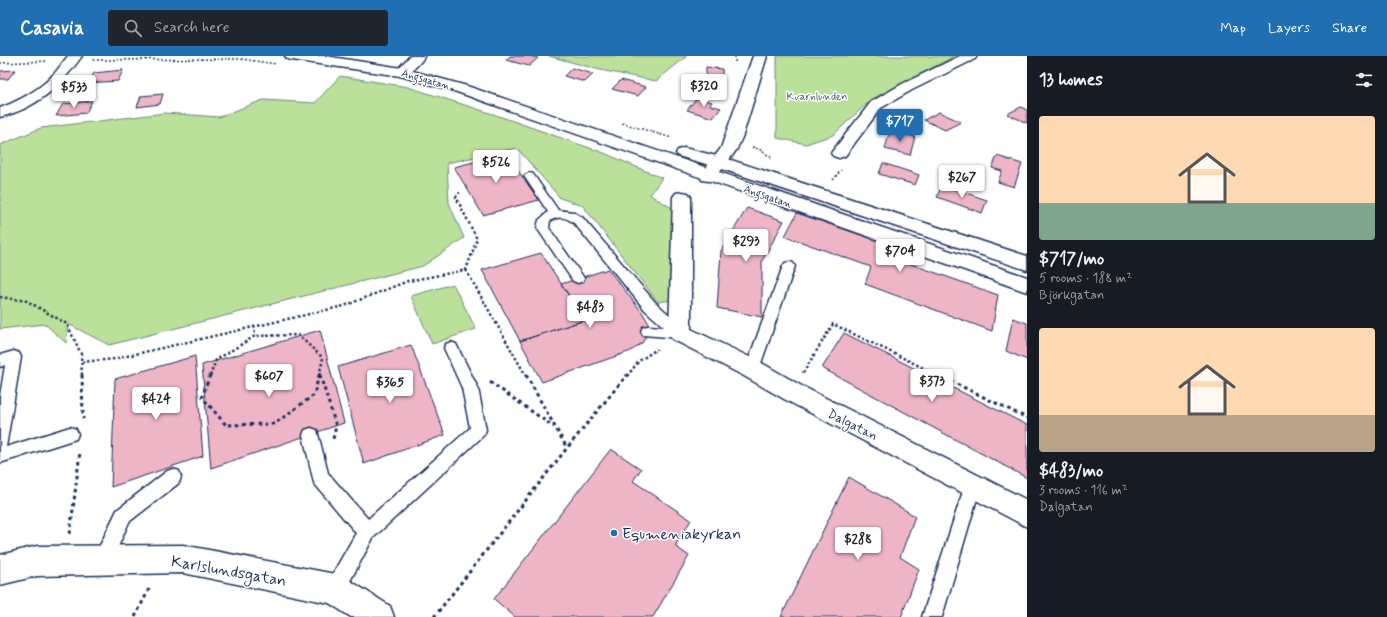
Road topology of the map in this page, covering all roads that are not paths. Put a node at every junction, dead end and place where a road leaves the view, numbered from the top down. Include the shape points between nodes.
1 (75, 56) edge
2 (292, 56) edge
3 (418, 56) edge
4 (760, 56) edge
5 (970, 56) edge
6 (337, 58) edge
7 (402, 72) junction
8 (0, 113) edge
9 (839, 153) dead end
10 (714, 169) junction
11 (529, 176) dead end
12 (682, 197) dead end
13 (555, 214) junction
14 (1027, 263) edge
15 (789, 266) dead end
16 (578, 278) dead end
17 (1027, 285) edge
18 (648, 331) dead end
19 (680, 332) junction
20 (451, 348) dead end
21 (0, 361) edge
22 (752, 369) junction
23 (76, 430) road end
24 (310, 435) dead end
25 (0, 443) edge
26 (0, 456) edge
27 (173, 477) dead end
28 (972, 485) junction
29 (1027, 514) edge
30 (367, 532) junction
31 (102, 560) junction
32 (0, 570) edge
33 (335, 589) junction
34 (379, 617) edge
35 (932, 617) edge

1 - 8 street via 56,80 10,110
2 - 6 street, Ängsgatan
3 - 7 street
4 - 10 street via 735,135 729,149
5 - 9 street via 876,105
6 - 7 street, Ängsgatan
7 - 10 street, Ängsgatan
10 - 14 street, Ängsgatan
10 - 17 street, Ängsgatan
11 - 13 lane
12 - 19 street
13 - 16 lane via 545,219 543,228
13 - 19 lane, Dalgatan via 568,214 578,220 650,306
15 - 22 lane
18 - 19 lane
19 - 22 street, Dalgatan
20 - 30 lane via 470,388 478,430
21 - 25 lane via 14,357
22 - 28 street, Dalgatan
23 - 26 lane
24 - 30 lane via 320,477
27 - 31 lane via 123,516
28 - 29 street, Dalgatan
28 - 35 lane
30 - 33 lane
31 - 32 street, Karlslundsgatan via 37,560
31 - 33 street, Karlslundsgatan via 183,559
33 - 34 street, Karlslundsgatan

